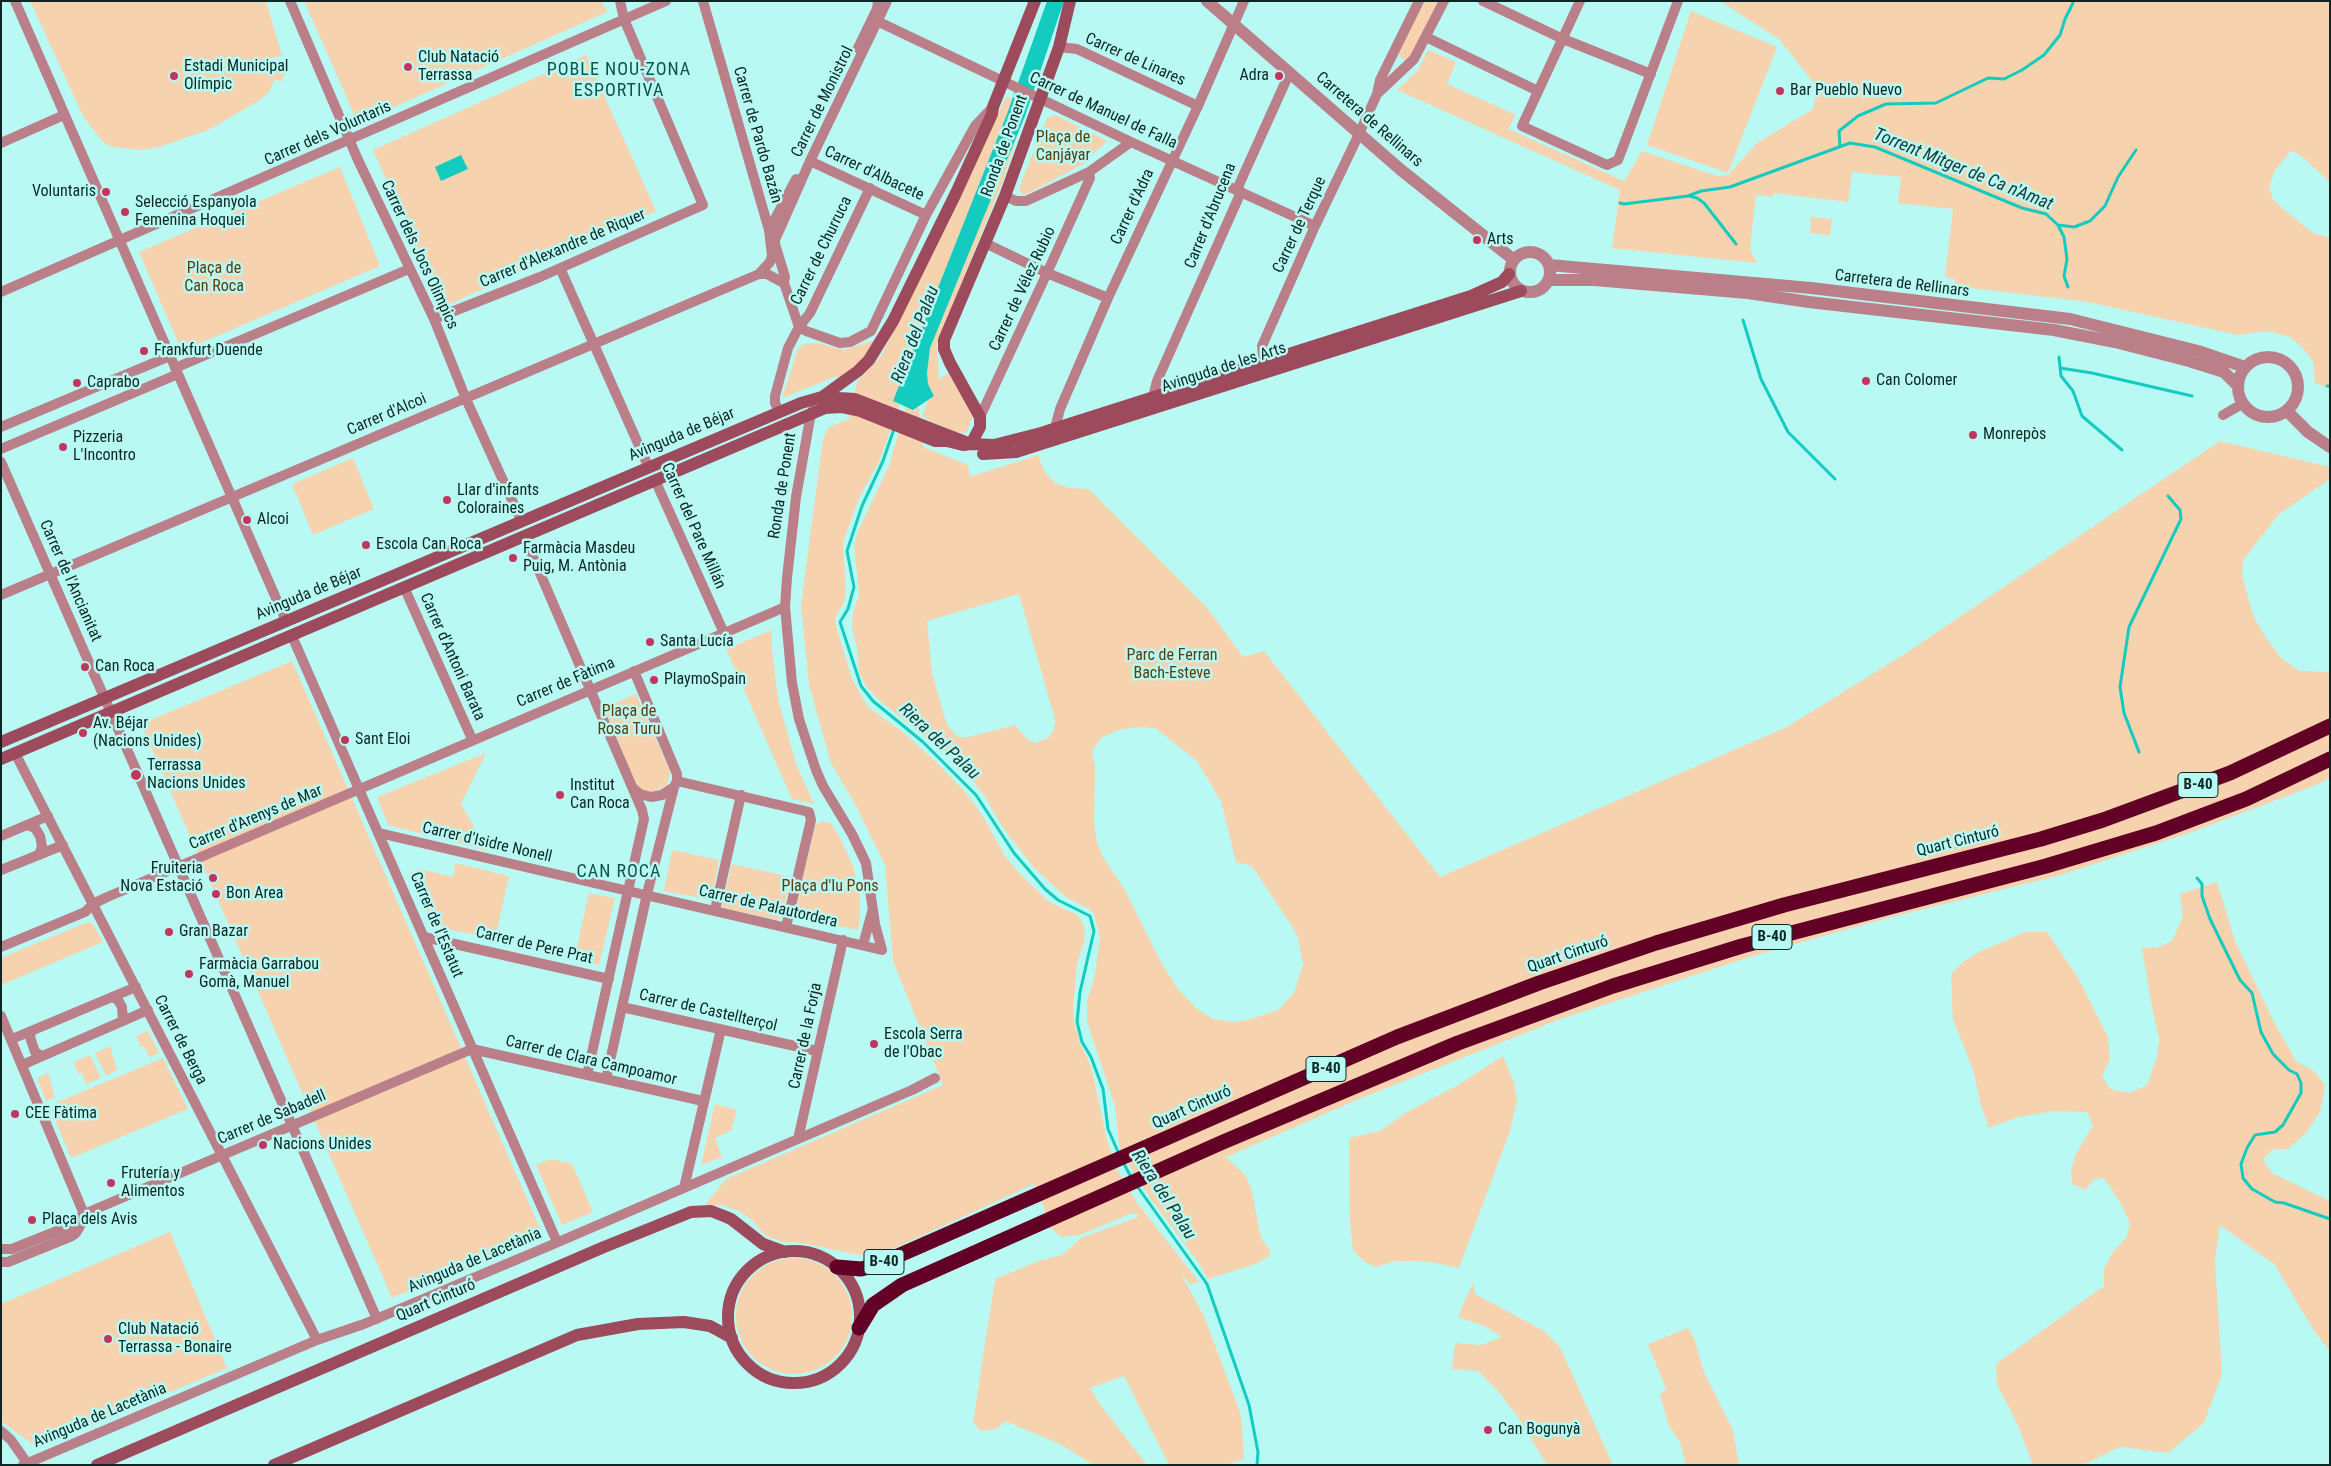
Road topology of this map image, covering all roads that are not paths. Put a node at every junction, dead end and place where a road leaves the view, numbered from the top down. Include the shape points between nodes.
1 (15, 1) edge
2 (290, 1) edge
3 (620, 1) edge
4 (666, 1) edge
5 (703, 1) edge
6 (878, 1) edge
7 (887, 1) edge
8 (1035, 1) edge
9 (1070, 1) edge
10 (1207, 1) edge
11 (1244, 1) edge
12 (1419, 1) edge
13 (1444, 1) edge
14 (1483, 1) edge
15 (1580, 1) edge
16 (1678, 1) edge
17 (1496, 4) edge
18 (624, 19) junction
19 (879, 22) junction
20 (1233, 23) junction
21 (1426, 37) junction
22 (1563, 38) junction
23 (1059, 46) junction
24 (1394, 53) junction
25 (1408, 65) junction
26 (1289, 74) junction
27 (1651, 74) junction
28 (1004, 81) junction
29 (1538, 91) junction
30 (1377, 94) junction
31 (1040, 97) junction
32 (1198, 106) junction
33 (993, 107) junction
34 (64, 115) junction
35 (1359, 134) junction
36 (351, 141) junction
37 (1131, 142) junction
38 (1, 143) edge
39 (1171, 160) junction
40 (810, 161) junction
41 (1089, 172) junction
42 (870, 188) junction
43 (1241, 192) junction
44 (1005, 196) junction
45 (926, 215) junction
46 (1315, 226) junction
47 (769, 230) junction
48 (120, 242) junction
49 (985, 243) junction
50 (1514, 260) junction
51 (1548, 265) junction
52 (560, 268) junction
53 (408, 269) junction
54 (1048, 273) junction
55 (759, 274) junction
56 (1509, 274) junction
57 (1549, 280) junction
58 (784, 282) junction
59 (1521, 291) junction
60 (1, 292) edge
61 (1108, 298) junction
62 (434, 320) junction
63 (799, 327) junction
64 (592, 344) junction
65 (170, 356) junction
66 (1264, 367) junction
67 (2245, 367) junction
68 (177, 371) junction
69 (2237, 385) junction
70 (822, 396) junction
71 (1153, 397) junction
72 (466, 398) junction
73 (2242, 404) junction
74 (863, 406) junction
75 (774, 410) junction
76 (2287, 410) junction
77 (811, 414) junction
78 (2223, 415) dead end
79 (1, 427) edge
80 (1055, 428) junction
81 (977, 431) junction
82 (924, 432) junction
83 (935, 441) junction
84 (2330, 447) edge
85 (1, 449) edge
86 (720, 452) junction
87 (1, 462) edge
88 (648, 466) junction
89 (655, 480) junction
90 (230, 497) junction
91 (521, 520) junction
92 (524, 536) junction
93 (50, 574) junction
94 (404, 587) junction
95 (1, 595) edge
96 (785, 607) junction
97 (286, 622) junction
98 (724, 633) junction
99 (292, 636) junction
100 (634, 671) junction
101 (590, 689) junction
102 (105, 699) junction
103 (112, 712) junction
104 (2325, 724) edge
105 (472, 740) junction
106 (1, 742) edge
107 (15, 753) junction
108 (1, 759) edge
109 (2330, 759) edge
110 (2330, 768) edge
111 (676, 784) junction
112 (633, 787) junction
113 (360, 789) junction
114 (2267, 789) junction
115 (741, 795) junction
116 (48, 816) junction
117 (27, 825) junction
118 (379, 833) junction
119 (1, 836) edge
120 (63, 845) junction
121 (39, 855) junction
122 (180, 867) junction
123 (1, 870) edge
124 (629, 890) junction
125 (647, 894) junction
126 (93, 904) junction
127 (715, 910) junction
128 (873, 910) junction
129 (786, 927) junction
130 (424, 937) junction
131 (843, 940) junction
132 (863, 945) junction
133 (1, 947) edge
134 (882, 950) joint
135 (609, 979) junction
136 (136, 987) junction
137 (112, 997) junction
138 (622, 1007) junction
139 (148, 1010) junction
140 (1, 1016) edge
141 (123, 1021) junction
142 (721, 1029) junction
143 (31, 1032) junction
144 (12, 1039) junction
145 (472, 1049) junction
146 (817, 1051) junction
147 (42, 1056) junction
148 (22, 1065) junction
149 (587, 1075) junction
150 (935, 1078) dead end
151 (606, 1079) junction
152 (703, 1101) junction
153 (292, 1126) junction
154 (798, 1139) junction
155 (222, 1156) junction
156 (684, 1188) junction
157 (84, 1214) junction
158 (557, 1242) junction
159 (1, 1249) edge
160 (785, 1252) junction
161 (1, 1262) edge
162 (837, 1267) junction
163 (377, 1319) junction
164 (860, 1328) junction
165 (732, 1338) junction
166 (317, 1340) junction
167 (1, 1431) edge
168 (25, 1464) edge
169 (97, 1465) edge
170 (274, 1465) edge

1 - 34 street
2 - 36 street, Carrer dels Jocs Olimpics
3 - 18 street
4 - 18 street, Carrer dels Voluntaris
5 - 47 street, Carrer de Pardo Bazán
6 - 47 street, Carrer de Monistrol via 873,18
7 - 19 street, Carrer de Monistrol
8 - 28 main road, Ronda de Ponent
9 - 23 main road, Ronda de Ponent
10 - 20 street, Carretera de Rellinars
11 - 20 street, Carrer d'Adra
12 - 24 street, Carrer de Terque
13 - 21 street, Carrer de Terque
14 - 17 street
15 - 22 street
16 - 27 street
17 - 22 street
18 - 36 street, Carrer dels Voluntaris
18 - 52 street, Carrer d'Alexandre de Riquer via 704,205
19 - 28 street, Carrer de Manuel de Falla
19 - 40 street, Carrer de Monistrol
20 - 26 street, Carretera de Rellinars
20 - 32 street, Carrer d'Adra
21 - 25 street, Carrer de Terque
21 - 29 street
22 - 27 street
22 - 29 street
23 - 31 main road, Ronda de Ponent
23 - 32 street, Carrer de Linares via 1077,49
24 - 25 street via 1398,63
24 - 30 street, Carrer de Terque via 1380,80
25 - 30 street, Carrer de Terque
26 - 35 street, Carretera de Rellinars
26 - 43 street, Carrer d'Abrucena via 1238,187
27 - 29 street via 1618,160 1607,165 1522,126
28 - 31 street, Carrer de Manuel de Falla
28 - 33 main road, Ronda de Ponent
30 - 35 street, Carrer de Terque
31 - 37 street, Carrer de Manuel de Falla
31 - 44 main road, Ronda de Ponent
32 - 39 street, Carrer d'Adra
33 - 45 street, Ronda de Ponent via 975,126
33 - 70 main road, Ronda de Ponent via 956,193 878,348 858,371
34 - 38 street
34 - 48 street
35 - 46 street, Carrer de Terque
35 - 50 street, Carretera de Rellinars
36 - 48 street, Carrer dels Voluntaris
36 - 53 street, Carrer dels Jocs Olimpics
37 - 39 street, Carrer de Manuel de Falla
37 - 41 street
39 - 43 street, Carrer de Manuel de Falla
39 - 61 street, Carrer d'Adra
40 - 42 street, Carrer d'Albacete
40 - 58 street, Carrer de Monistrol via 775,244
41 - 44 street via 1026,201
41 - 54 street, Carrer de Vélez Rubio via 1090,178
42 - 45 street, Carrer d'Albacete
42 - 63 street, Carrer de Churruca via 810,313
43 - 46 street, Carrer de Manuel de Falla
43 - 71 street, Carrer d'Abrucena via 1155,386
44 - 49 main road, Ronda de Ponent
45 - 63 street, Ronda de Ponent via 871,331 850,342 840,343
46 - 66 street, Carrer de Terque via 1262,346
47 - 55 street, Carrer de Pardo Bazán via 772,256
48 - 60 street, Carrer dels Voluntaris
48 - 65 street
49 - 54 street
49 - 81 main road, Ronda de Ponent via 944,340 944,349
50 - 51 street via 1522,254 1535,253
50 - 56 street
51 - 57 street
51 - 67 street, Carretera de Rellinars via 1811,288 2070,319 2198,351
52 - 62 street, Carrer d'Alexandre de Riquer
52 - 64 street, Carrer del Pare Millán
53 - 62 street, Carrer dels Jocs Olimpics
53 - 68 street
54 - 61 street
54 - 81 street, Carrer de Vélez Rubio
55 - 58 street via 768,274
55 - 64 street, Carrer d'Alcoi
56 - 59 street
56 - 66 main road, Avinguda de les Arts via 1502,282 1471,296
57 - 59 street via 1537,291
57 - 69 street, Carretera de Rellinars via 1594,280 1748,293 2054,330 2189,361 2224,372
58 - 63 street
59 - 66 main road, Avinguda de les Arts
61 - 80 street, Carrer d'Adra via 1060,409
62 - 72 street, Carrer dels Jocs Olimpics
63 - 75 street, Carrer de Churruca via 788,348
64 - 72 street, Carrer d'Alcoi
64 - 88 street, Carrer del Pare Millán
65 - 68 street
65 - 79 street
66 - 71 main road, Avinguda de les Arts
66 - 83 main road, Avinguda de les Arts via 1016,452 986,454
67 - 69 street
67 - 76 street via 2268,357 2281,360 2292,369 2298,387 2295,400
68 - 85 street
68 - 90 street
69 - 73 street
70 - 74 main road, Avinguda de Béjar via 849,398
70 - 75 main road, Avinguda de Béjar
70 - 77 street, Ronda de Ponent
71 - 80 main road, Avinguda de les Arts
72 - 90 street, Carrer d'Alcoi
72 - 91 street, Carrer dels Jocs Olimpics
73 - 76 street via 2261,417 2277,416
73 - 78 street
74 - 77 main road, Avinguda de Béjar via 824,408
74 - 82 main road
75 - 86 main road, Avinguda de Béjar via 763,427 740,437
75 - 88 main road, Avinguda de Béjar
76 - 84 street via 2308,432
77 - 86 main road, Avinguda de Béjar
77 - 96 street, Ronda de Ponent via 791,535
80 - 81 main road, Avinguda de les Arts via 984,446
81 - 82 main road
81 - 83 main road via 963,446
82 - 83 main road
86 - 89 main road, Avinguda de Béjar
87 - 93 street, Carrer de l'Ancianitat
88 - 89 main road, Carrer del Pare Millán
88 - 91 main road, Avinguda de Béjar
89 - 92 main road, Avinguda de Béjar
89 - 98 street, Carrer del Pare Millán
90 - 93 street, Carrer d'Alcoi
90 - 97 street
91 - 97 main road, Avinguda de Béjar
92 - 94 main road, Avinguda de Béjar
92 - 101 street
93 - 95 street, Carrer d'Alcoi
93 - 102 street, Carrer de l'Ancianitat
94 - 99 main road, Avinguda de Béjar
94 - 105 street, Carrer d'Antoni Barata
96 - 98 street, Carrer de Fàtima
96 - 128 street, Ronda de Ponent via 790,674 799,719 823,786 861,851 871,886
97 - 99 main road, Carrer de l'Estatut
97 - 102 main road, Avinguda de Béjar
98 - 100 street, Carrer de Fàtima
99 - 103 main road, Avinguda de Béjar
99 - 113 street, Carrer de l'Estatut
100 - 101 street, Carrer de Fàtima
100 - 111 street via 677,774
101 - 105 street, Carrer de Fàtima
101 - 112 street
102 - 103 street, Carrer de l'Ancianitat
102 - 106 main road, Avinguda de Béjar
103 - 107 main road, Avinguda de Béjar
103 - 122 street, Carrer de l'Ancianitat
104 - 162 highway, Quart Cinturó / B-40 via 2266,757 2173,796 2103,820 1784,905 1594,963 1397,1037 877,1265 851,1269
105 - 113 street, Carrer de Fàtima
107 - 108 main road, Avinguda de Béjar
107 - 116 street, Carrer de Berga
109 - 114 highway, B-40
110 - 114 highway via 2288,788
111 - 112 street via 662,795 651,797 640,794
111 - 115 street
111 - 125 street
112 - 124 street via 644,819
113 - 118 street, Carrer de l'Estatut
113 - 122 street, Carrer d'Arenys de Mar
114 - 164 highway, B-40 via 2206,815 2100,851 1742,946 1613,986 1458,1043 1223,1142 902,1285 873,1305
115 - 127 street
115 - 129 street via 806,810 810,814
116 - 117 street
116 - 120 street, Carrer de Berga
117 - 119 street
117 - 121 street via 35,828 40,836 42,846
118 - 124 street, Carrer d'Isidre Nonell
118 - 130 street, Carrer de l'Estatut
120 - 121 street
120 - 126 street, Carrer de Berga
121 - 123 street
122 - 126 street, Carrer d'Arenys de Mar
122 - 153 street, Carrer de l'Ancianitat
124 - 125 street, Carrer d'Isidre Nonell
124 - 135 street
125 - 127 street, Carrer de Palautordera
125 - 138 street
126 - 133 street, Carrer d'Arenys de Mar via 85,912
126 - 136 street, Carrer de Berga
127 - 129 street, Carrer de Palautordera
128 - 132 street, Ronda de Ponent
128 - 134 street, Ronda de Ponent
129 - 131 street, Carrer de Palautordera
130 - 135 street, Carrer de Pere Prat
130 - 145 street, Carrer de l'Estatut
131 - 132 street, Carrer de Palautordera
131 - 146 street, Carrer de la Forja
132 - 134 street, Carrer de Palautordera
135 - 149 street
136 - 137 street
136 - 139 street, Carrer de Berga
137 - 141 street via 122,1007
137 - 143 street
138 - 142 street, Carrer de Castellterçol
138 - 151 street
139 - 141 street
139 - 155 street, Carrer de Berga
140 - 144 street
141 - 147 street
142 - 146 street, Carrer de Castellterçol
142 - 152 street
143 - 144 street
143 - 147 street via 34,1052
144 - 148 street
145 - 149 street, Carrer de Clara Campoamor
145 - 153 street, Carrer de Sabadell
145 - 158 street, Carrer de l'Estatut
146 - 154 street, Carrer de la Forja
147 - 148 street
148 - 157 street
149 - 151 street, Carrer de Clara Campoamor
150 - 154 street, Avinguda de Lacetània
151 - 152 street, Carrer de Clara Campoamor
152 - 156 street
153 - 155 street, Carrer de Sabadell
153 - 163 street, Carrer de l'Ancianitat
154 - 156 street, Avinguda de Lacetània
155 - 157 street, Carrer de Sabadell
155 - 166 street, Carrer de Berga
156 - 158 street, Avinguda de Lacetània
157 - 159 street, Carrer de Sabadell via 72,1224 12,1249
157 - 161 street via 72,1236
158 - 163 street, Avinguda de Lacetània
160 - 162 main road via 815,1255
160 - 165 main road via 756,1264 738,1283 729,1313
160 - 169 main road, Quart Cinturó via 763,1244 724,1216 711,1211 691,1212
162 - 164 main road via 856,1295
163 - 166 street, Avinguda de Lacetània
164 - 165 main road via 854,1346 839,1366 824,1376 800,1383 775,1380 758,1373 741,1356
165 - 170 main road via 710,1326 684,1322 630,1325 586,1333 555,1343
166 - 168 street, Avinguda de Lacetània
167 - 168 street via 11,1440

